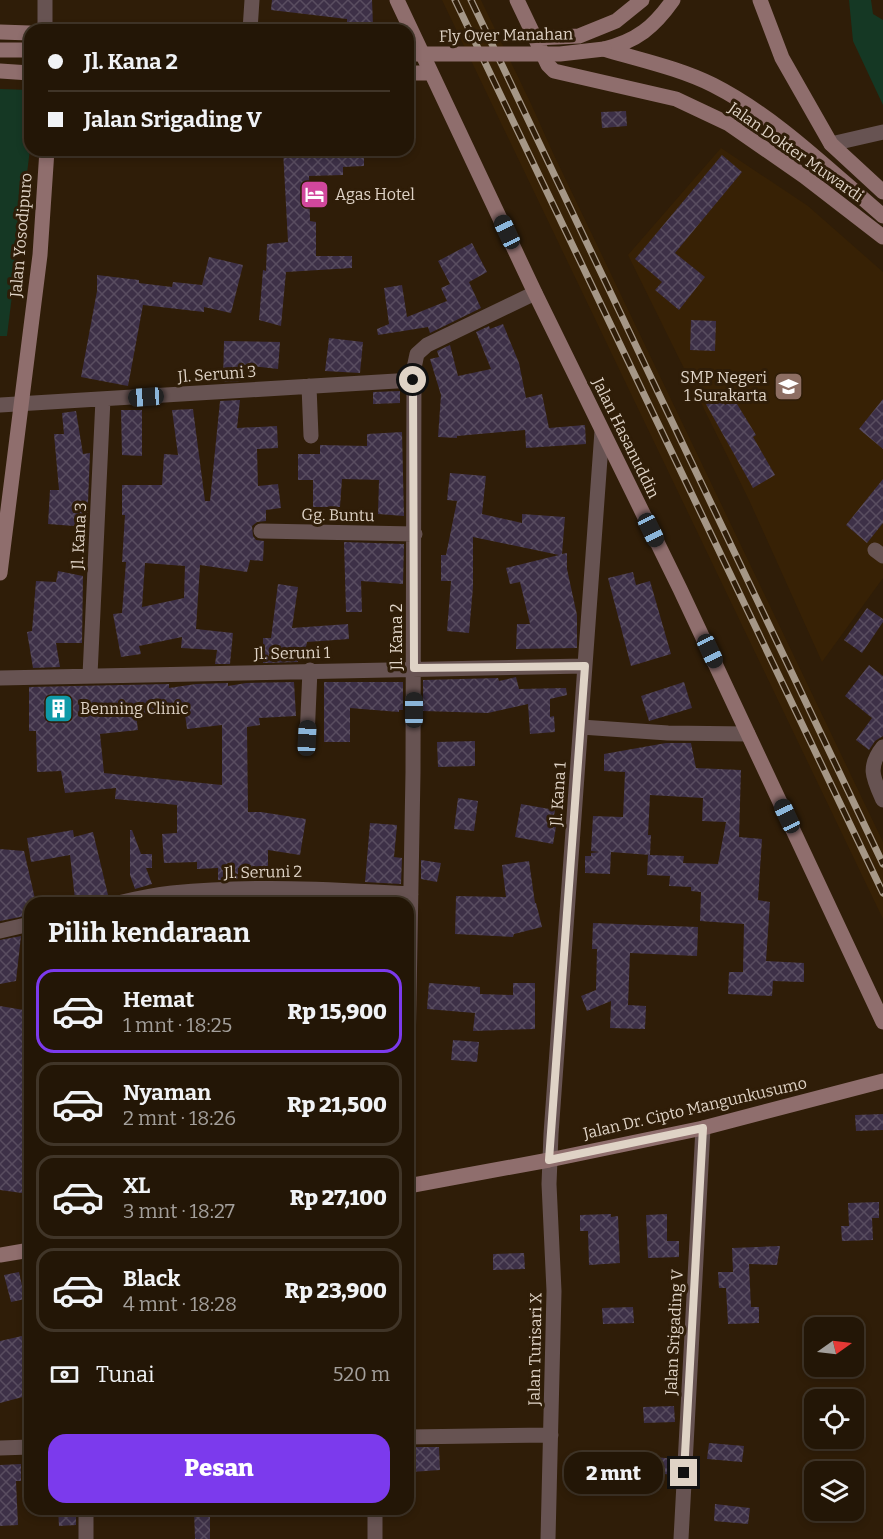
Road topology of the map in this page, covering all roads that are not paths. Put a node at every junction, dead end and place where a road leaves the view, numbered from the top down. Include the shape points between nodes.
1 (45, 0) edge
2 (252, 0) edge
3 (397, 0) edge
4 (517, 0) edge
5 (642, 0) edge
6 (673, 0) edge
7 (762, 4) edge
8 (45, 24) edge
9 (250, 24) edge
10 (406, 24) edge
11 (0, 32) edge
12 (24, 33) edge
13 (536, 38) junction
14 (414, 42) edge
15 (604, 49) junction
16 (0, 50) edge
17 (24, 50) edge
18 (414, 54) edge
19 (0, 71) edge
20 (24, 73) edge
21 (414, 73) edge
22 (430, 73) junction
23 (883, 132) edge
24 (831, 144) junction
25 (47, 156) edge
26 (883, 192) edge
27 (883, 216) edge
28 (883, 237) edge
29 (535, 293) junction
30 (413, 380) junction
31 (309, 386) junction
32 (103, 399) junction
33 (22, 404) junction
34 (0, 405) edge
35 (602, 431) junction
36 (310, 436) dead end
37 (261, 531) dead end
38 (414, 534) junction
39 (0, 573) edge
40 (585, 666) junction
41 (414, 668) junction
42 (310, 670) junction
43 (90, 675) junction
44 (0, 678) edge
45 (581, 728) junction
46 (748, 734) junction
47 (307, 738) dead end
48 (880, 755) edge
49 (883, 800) edge
50 (411, 894) junction
51 (150, 897) edge
52 (411, 897) edge
53 (24, 925) edge
54 (0, 931) edge
55 (883, 1022) edge
56 (883, 1081) edge
57 (703, 1128) junction
58 (549, 1160) junction
59 (414, 1185) edge
60 (24, 1251) edge
61 (0, 1255) edge
62 (551, 1435) junction
63 (414, 1437) edge
64 (24, 1447) edge
65 (0, 1448) edge
66 (86, 1515) edge
67 (375, 1515) edge
68 (86, 1539) edge
69 (375, 1539) edge
70 (548, 1539) edge
71 (681, 1539) edge

1 - 8 street
2 - 9 street
3 - 10 main road, Jalan Hasanuddin
4 - 13 main road
5 - 13 main road via 616,21 579,36
6 - 15 main road, Fly Over Manahan via 645,32 625,44
7 - 24 main road via 783,58
11 - 12 main road
13 - 28 main road, Jalan Dokter Muwardi via 554,71 676,99 729,124
14 - 22 main road, Jalan Hasanuddin
15 - 18 main road, Fly Over Manahan, bridge via 560,54
15 - 27 main road, Fly Over Manahan via 714,85 770,121
16 - 17 main road
19 - 20 main road
21 - 22 main road
22 - 29 main road, Jalan Hasanuddin
23 - 24 street
24 - 26 main road
25 - 33 main road, Jalan Yosodipuro via 40,255
29 - 30 street, Jl. Kana 2 via 427,345 417,354
29 - 35 main road, Jalan Hasanuddin
30 - 31 street, Jl. Seruni 3
30 - 38 street, Jl. Kana 2
31 - 32 street, Jl. Seruni 3
31 - 36 street
32 - 33 street, Jl. Seruni 3
32 - 43 street, Jl. Kana 3
33 - 34 street, Jl. Seruni 3
33 - 39 main road, Jalan Yosodipuro
35 - 40 street, Jl. Kana 1
35 - 46 main road, Jalan Hasanuddin
37 - 38 street, Gg. Buntu
38 - 41 street, Jl. Kana 2
40 - 41 street, Jl. Seruni 1
40 - 45 street, Jl. Kana 1
41 - 42 street, Jl. Seruni 1
41 - 50 street, Jl. Kana 2
42 - 43 street, Jl. Seruni 1
42 - 47 street
43 - 44 street, Jl. Seruni 1
45 - 46 street
45 - 58 street, Jl. Kana 1
46 - 55 main road, Jalan Hasanuddin
48 - 49 street via 873,777
50 - 51 street, Jl. Seruni 2 via 325,888
50 - 52 street, Jl. Kana 2
53 - 54 street
56 - 57 main road, Jalan Dr. Cipto Mangunkusumo
57 - 58 main road, Jalan Dr. Cipto Mangunkusumo
57 - 71 street, Jalan Srigading V
58 - 59 main road, Jalan Dr. Cipto Mangunkusumo
58 - 62 street, Jalan Turisari X via 554,1291
60 - 61 main road
62 - 63 street
62 - 70 street, Jalan Turisari X
64 - 65 street
66 - 68 street
67 - 69 street

